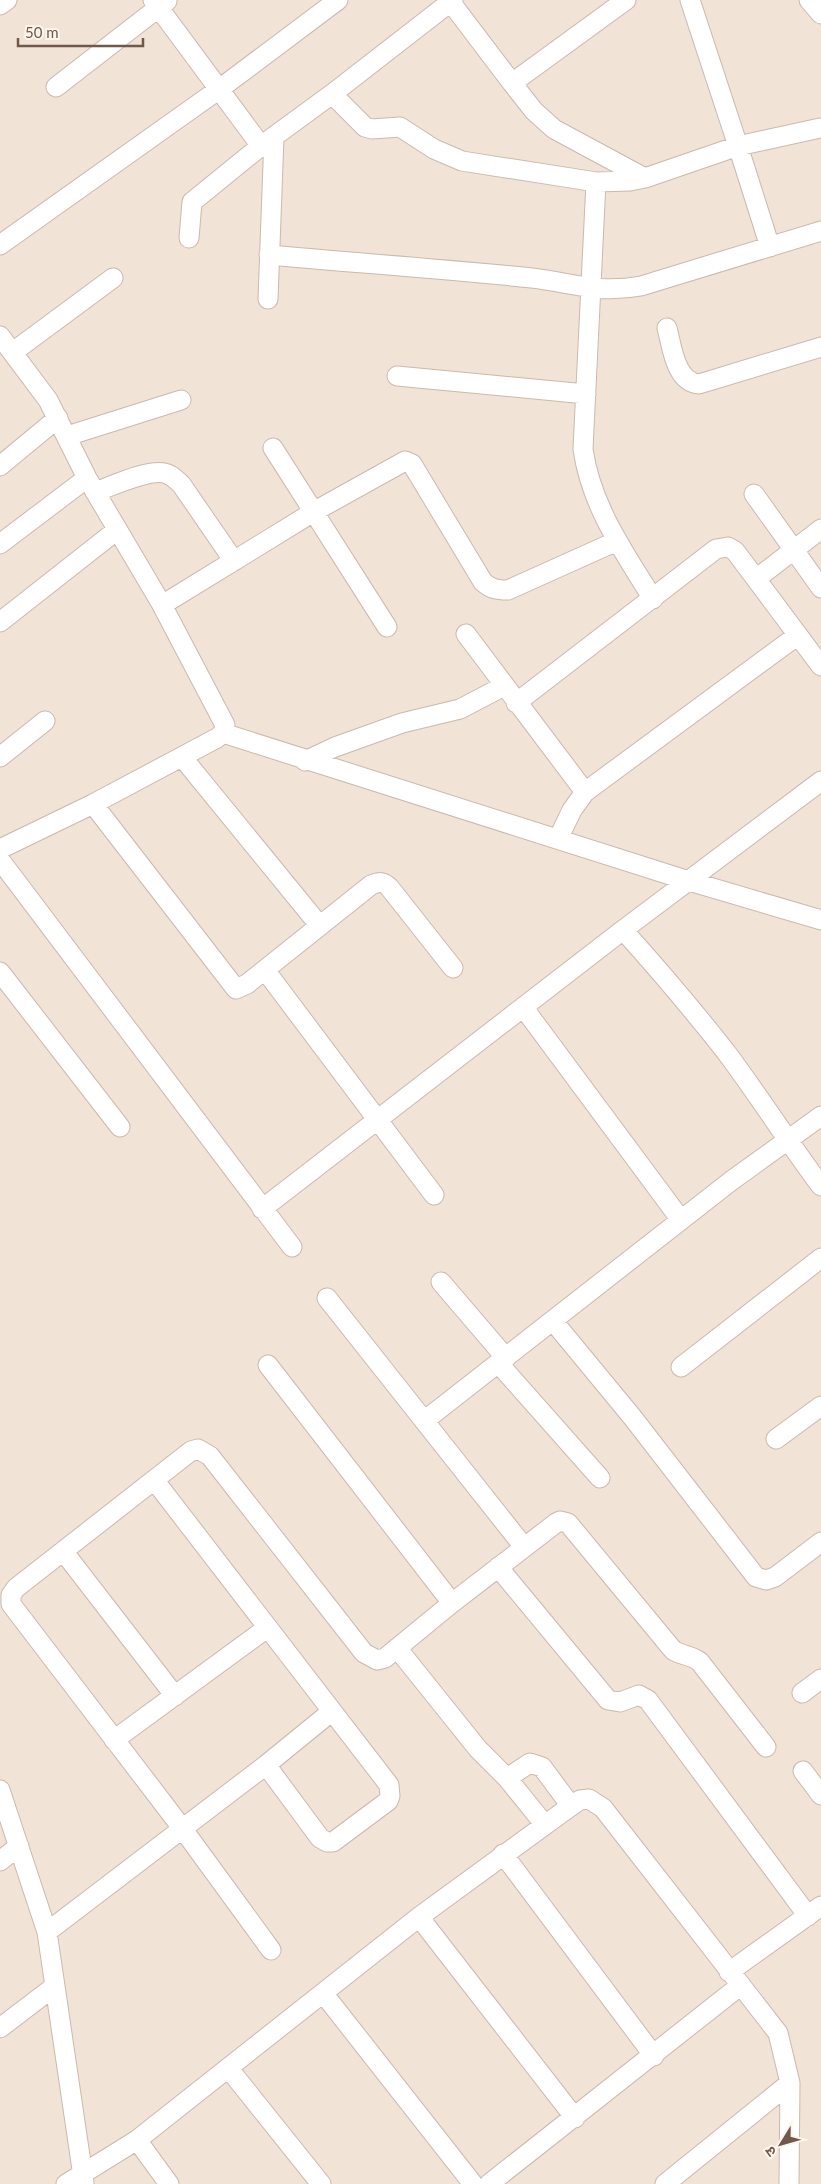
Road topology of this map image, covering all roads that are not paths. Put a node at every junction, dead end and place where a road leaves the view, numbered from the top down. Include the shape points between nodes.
1 (7, 0) edge
2 (338, 0) edge
3 (626, 0) edge
4 (690, 0) edge
5 (809, 0) edge
6 (451, 1) edge
7 (160, 3) edge
8 (0, 6) edge
9 (821, 14) edge
10 (512, 83) junction
11 (56, 87) dead end
12 (218, 90) junction
13 (332, 94) junction
14 (820, 128) dead end
15 (267, 141) junction
16 (738, 146) junction
17 (645, 178) junction
18 (596, 182) junction
19 (821, 232) edge
20 (189, 238) dead end
21 (0, 245) edge
22 (770, 247) junction
23 (270, 255) junction
24 (113, 278) dead end
25 (590, 289) junction
26 (268, 299) dead end
27 (666, 328) dead end
28 (0, 336) edge
29 (821, 347) edge
30 (13, 352) junction
31 (397, 376) dead end
32 (586, 394) junction
33 (181, 400) dead end
34 (58, 418) junction
35 (67, 436) junction
36 (273, 448) dead end
37 (0, 466) edge
38 (91, 485) junction
39 (754, 494) dead end
40 (315, 510) junction
41 (821, 529) edge
42 (117, 530) junction
43 (617, 541) junction
44 (0, 544) edge
45 (793, 550) junction
46 (234, 561) junction
47 (756, 579) junction
48 (821, 588) edge
49 (654, 599) junction
50 (162, 605) junction
51 (0, 622) edge
52 (387, 626) dead end
53 (466, 634) dead end
54 (798, 635) junction
55 (821, 666) edge
56 (504, 686) junction
57 (516, 703) junction
58 (45, 721) dead end
59 (223, 733) junction
60 (0, 757) edge
61 (182, 757) junction
62 (305, 761) junction
63 (821, 781) edge
64 (585, 792) junction
65 (93, 804) junction
66 (558, 839) junction
67 (2, 848) edge
68 (689, 881) junction
69 (821, 920) edge
70 (320, 926) junction
71 (623, 930) junction
72 (453, 968) dead end
73 (265, 970) junction
74 (0, 972) edge
75 (524, 1007) junction
76 (821, 1116) edge
77 (379, 1119) junction
78 (120, 1127) dead end
79 (786, 1140) junction
80 (821, 1186) edge
81 (434, 1194) dead end
82 (262, 1209) junction
83 (681, 1220) junction
84 (292, 1247) dead end
85 (821, 1258) edge
86 (441, 1282) dead end
87 (327, 1298) dead end
88 (553, 1321) junction
89 (502, 1361) junction
90 (268, 1365) dead end
91 (681, 1368) dead end
92 (821, 1406) edge
93 (424, 1421) junction
94 (776, 1439) dead end
95 (600, 1478) dead end
96 (155, 1481) junction
97 (821, 1542) edge
98 (524, 1547) junction
99 (63, 1551) junction
100 (498, 1567) junction
101 (452, 1602) junction
102 (267, 1628) junction
103 (397, 1648) junction
104 (821, 1679) edge
105 (802, 1693) dead end
106 (175, 1696) junction
107 (330, 1712) junction
108 (114, 1740) junction
109 (766, 1747) dead end
110 (266, 1766) junction
111 (803, 1770) dead end
112 (507, 1778) junction
113 (0, 1790) edge
114 (821, 1795) edge
115 (571, 1806) junction
116 (545, 1825) junction
117 (182, 1828) junction
118 (19, 1846) junction
119 (503, 1854) junction
120 (0, 1861) edge
121 (815, 1911) edge
122 (419, 1917) junction
123 (47, 1932) junction
124 (271, 1950) dead end
125 (735, 1978) junction
126 (55, 1986) junction
127 (323, 1993) junction
128 (0, 2028) edge
129 (654, 2056) junction
130 (229, 2069) junction
131 (790, 2083) junction
132 (575, 2118) junction
133 (136, 2140) junction
134 (84, 2178) edge
135 (672, 2181) edge
136 (66, 2184) edge
137 (169, 2184) edge
138 (321, 2184) edge
139 (473, 2184) edge
140 (489, 2184) edge
141 (789, 2184) edge

1 - 8 street
2 - 12 street
3 - 10 street
4 - 16 street
5 - 9 street
6 - 10 street
6 - 13 street
7 - 11 street
7 - 12 street
10 - 17 street via 534,111 554,129
12 - 15 street
12 - 21 street
13 - 15 street
13 - 18 street via 365,127 400,127 434,149 462,161
14 - 16 street
15 - 20 street via 192,202
15 - 23 street
16 - 17 street
16 - 22 street
17 - 18 street
18 - 25 street
19 - 22 street
22 - 25 street via 641,286
23 - 25 street via 534,279
23 - 26 street
24 - 30 street
25 - 32 street
27 - 29 street via 679,370 688,381 698,384
28 - 30 street
30 - 34 street
31 - 32 street
32 - 43 street via 586,471 593,494
33 - 35 street
34 - 35 street
34 - 37 street
35 - 38 street
36 - 40 street
38 - 42 street
38 - 44 street
38 - 46 street via 162,472 172,475
39 - 45 street
40 - 43 street via 400,462 409,461 483,582 498,590 508,590
40 - 46 street
40 - 52 street
41 - 45 street
42 - 50 street
42 - 51 street
43 - 49 street
45 - 47 street
45 - 48 street
46 - 50 street
47 - 49 street via 735,551 722,546
47 - 54 street
49 - 57 street
50 - 59 street via 224,720
53 - 56 street
54 - 55 street
54 - 64 street
56 - 57 street
56 - 62 street via 460,709 335,746
57 - 64 street
58 - 60 street
59 - 61 street
59 - 62 street
61 - 65 street
61 - 70 street
62 - 66 street
63 - 68 street
64 - 66 street
65 - 67 street
65 - 73 street via 232,986 241,988
66 - 68 street
67 - 82 street
68 - 69 street
68 - 71 street
70 - 72 street via 371,885 384,883
70 - 73 street
71 - 75 street
71 - 79 street via 678,991 727,1054
73 - 77 street
74 - 78 street
75 - 77 street
75 - 83 street
76 - 79 street
77 - 81 street
77 - 82 street
79 - 80 street
79 - 83 street
82 - 84 street
83 - 88 street
85 - 91 street
86 - 89 street
87 - 93 street
88 - 89 street
88 - 97 street via 756,1577 766,1580 775,1577
89 - 93 street
89 - 95 street
90 - 101 street
92 - 94 street
93 - 98 street
96 - 99 street
96 - 102 street
96 - 103 street via 191,1451 203,1451 364,1653 377,1660
98 - 100 street
98 - 109 street via 556,1523 565,1522 572,1526 673,1650 700,1662
99 - 106 street
99 - 108 street via 16,1588 11,1595 11,1604
100 - 101 street
100 - 121 street via 608,1700 620,1702 639,1695 648,1700
101 - 103 street
102 - 106 street
102 - 107 street
103 - 112 street via 478,1749
104 - 105 street
106 - 108 street
107 - 110 street
107 - 110 street via 389,1785 388,1801 333,1842 327,1842 320,1838
108 - 117 street
110 - 117 street
111 - 114 street
112 - 115 street via 530,1763 542,1767
112 - 116 street
113 - 118 street
115 - 116 street
115 - 125 street via 589,1799 603,1808
116 - 119 street
117 - 123 street
117 - 124 street
118 - 120 street
118 - 123 street
119 - 122 street
119 - 129 street
121 - 125 street
122 - 127 street
122 - 132 street
123 - 126 street
125 - 129 street
125 - 131 street via 778,2033
126 - 128 street
126 - 134 street
127 - 130 street
127 - 139 street
129 - 132 street
130 - 133 street
130 - 138 street
131 - 135 street
131 - 141 street
132 - 140 street
133 - 134 street
133 - 137 street
134 - 136 street

